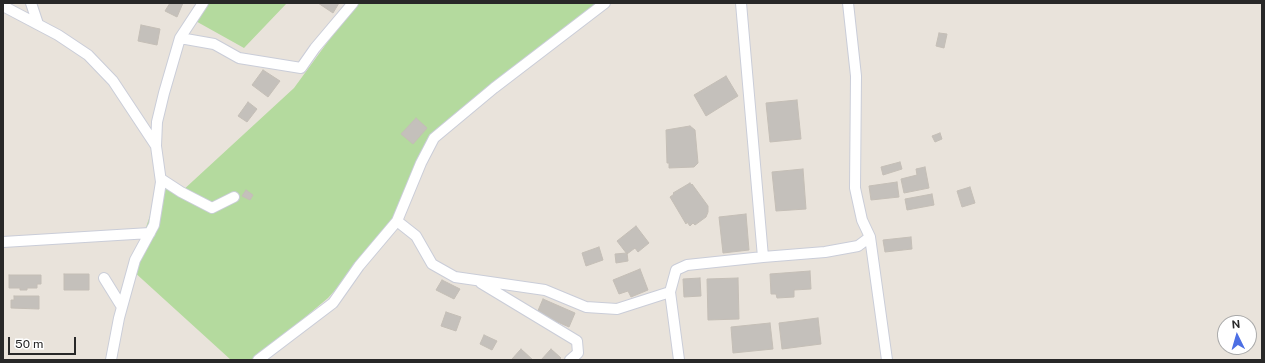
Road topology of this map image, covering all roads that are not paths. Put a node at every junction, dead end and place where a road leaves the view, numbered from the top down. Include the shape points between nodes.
1 (31, 3) edge
2 (203, 3) edge
3 (353, 3) edge
4 (605, 3) edge
5 (740, 3) edge
6 (848, 3) edge
7 (3, 6) edge
8 (38, 24) junction
9 (180, 38) junction
10 (156, 146) junction
11 (161, 179) junction
12 (234, 197) dead end
13 (397, 221) junction
14 (150, 233) junction
15 (870, 238) junction
16 (3, 242) edge
17 (763, 257) junction
18 (104, 278) dead end
19 (478, 280) junction
20 (670, 292) junction
21 (122, 307) junction
22 (111, 360) edge
23 (258, 360) edge
24 (570, 360) edge
25 (679, 360) edge
26 (887, 360) edge

1 - 8 street
2 - 9 street
3 - 9 street via 315,48 302,68 239,58 214,44
4 - 13 street via 494,88 434,138
5 - 17 street
6 - 15 street via 856,76 855,188 862,220
7 - 8 street
8 - 10 street via 64,38 96,63 113,81
9 - 10 street via 157,122
10 - 11 street
11 - 12 street via 212,208
11 - 14 street via 154,225
13 - 19 street via 416,236 432,264 455,277
13 - 23 street via 359,266 333,303
14 - 16 street
14 - 21 street via 135,260
15 - 17 street via 858,246 824,252
15 - 26 street
17 - 20 street via 687,265 676,270
18 - 21 street
19 - 20 street via 545,290 586,307 616,309
19 - 24 street via 577,341 578,353
20 - 25 street
21 - 22 street

